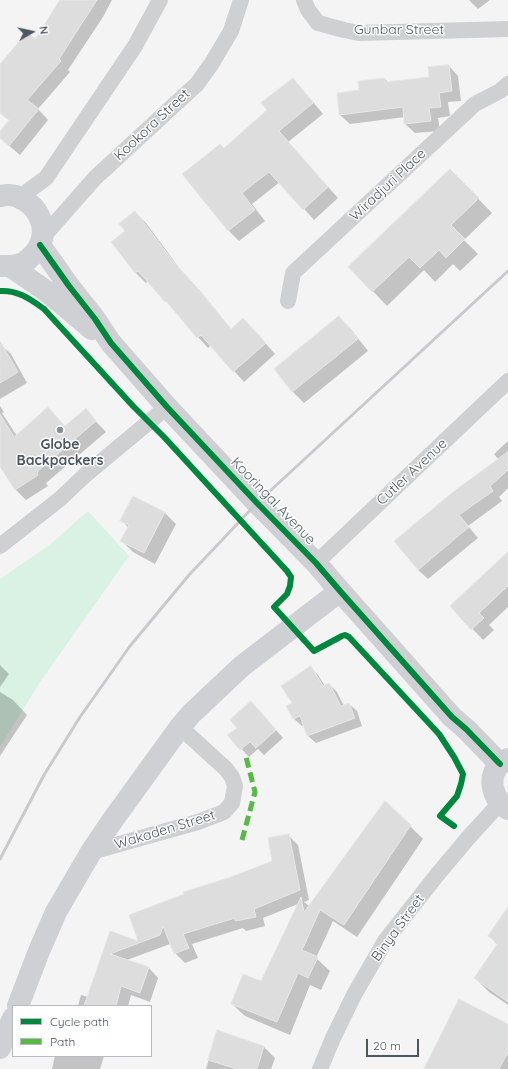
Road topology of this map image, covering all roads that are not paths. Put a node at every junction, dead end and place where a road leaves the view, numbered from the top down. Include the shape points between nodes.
1 (160, 0) edge
2 (241, 0) edge
3 (304, 0) edge
4 (508, 29) edge
5 (508, 84) edge
6 (5, 196) edge
7 (42, 241) junction
8 (4, 266) edge
9 (288, 301) dead end
10 (111, 343) junction
11 (508, 382) edge
12 (168, 407) junction
13 (0, 546) edge
14 (316, 563) junction
15 (340, 591) junction
16 (180, 727) junction
17 (504, 762) edge
18 (504, 806) edge
19 (91, 852) junction
20 (18, 1005) edge
21 (12, 1020) edge
22 (0, 1048) edge
23 (320, 1069) edge

1 - 6 street via 135,46 46,178
2 - 7 street, Kookora Street via 231,32 197,84 95,178
3 - 4 street, Gunbar Street via 318,23 359,33
5 - 9 street, Wiradjuri Place via 475,104 293,273
6 - 7 street via 30,203 39,213 43,225
7 - 8 street via 33,256 23,263
7 - 10 street, Kooringal Avenue via 69,286
8 - 10 street, Kooringal Avenue via 49,293
10 - 12 street, Kooringal Avenue
11 - 14 street, Cutler Avenue
12 - 13 street via 60,499
12 - 14 street, Kooringal Avenue
14 - 15 street, Kooringal Avenue
15 - 16 street, Wakaden Street via 242,666
15 - 17 street, Kooringal Avenue via 452,717
16 - 19 street, Wakaden Street
16 - 19 street, Wakaden Street via 232,777 235,786 232,803 224,812 213,817
17 - 18 street via 494,773 492,789
18 - 23 street, Binya Street via 468,838 385,941 354,995
19 - 20 street, Wakaden Street via 56,912
21 - 22 street

